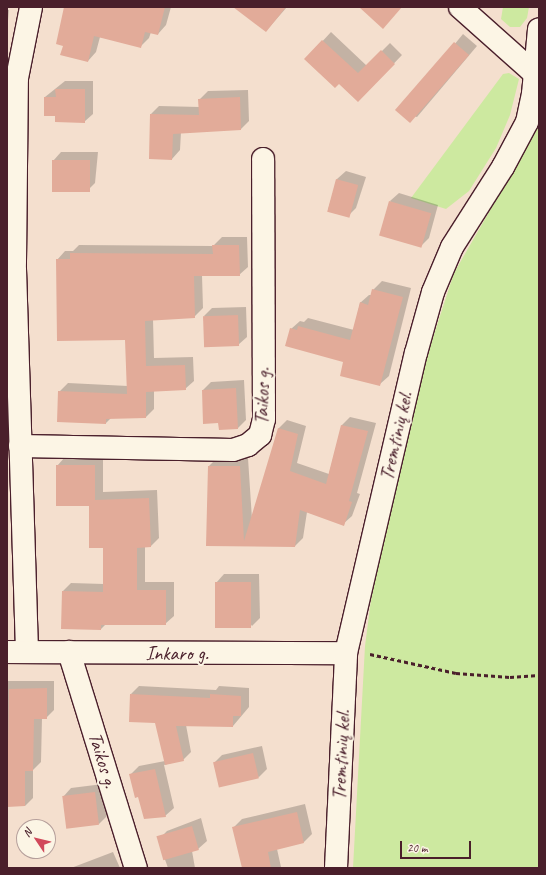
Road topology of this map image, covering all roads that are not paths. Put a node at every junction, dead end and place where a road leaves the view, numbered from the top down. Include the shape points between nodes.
1 (31, 7) edge
2 (460, 7) edge
3 (539, 29) edge
4 (534, 73) junction
5 (263, 159) dead end
6 (20, 446) junction
7 (17, 651) edge
8 (69, 652) junction
9 (346, 653) junction
10 (136, 868) edge
11 (336, 868) edge

1 - 6 street via 17,78 15,262
2 - 4 street
3 - 4 street, Tremtinių kel.
4 - 9 street, Tremtinių kel. via 526,122 503,168 452,247 433,292 416,353
5 - 6 street, Taikos g. via 264,419 260,435 248,445 233,450
6 - 7 street
7 - 8 street, Inkaro g.
8 - 9 street, Inkaro g.
8 - 10 street, Taikos g.
9 - 11 street, Tremtinių kel.

